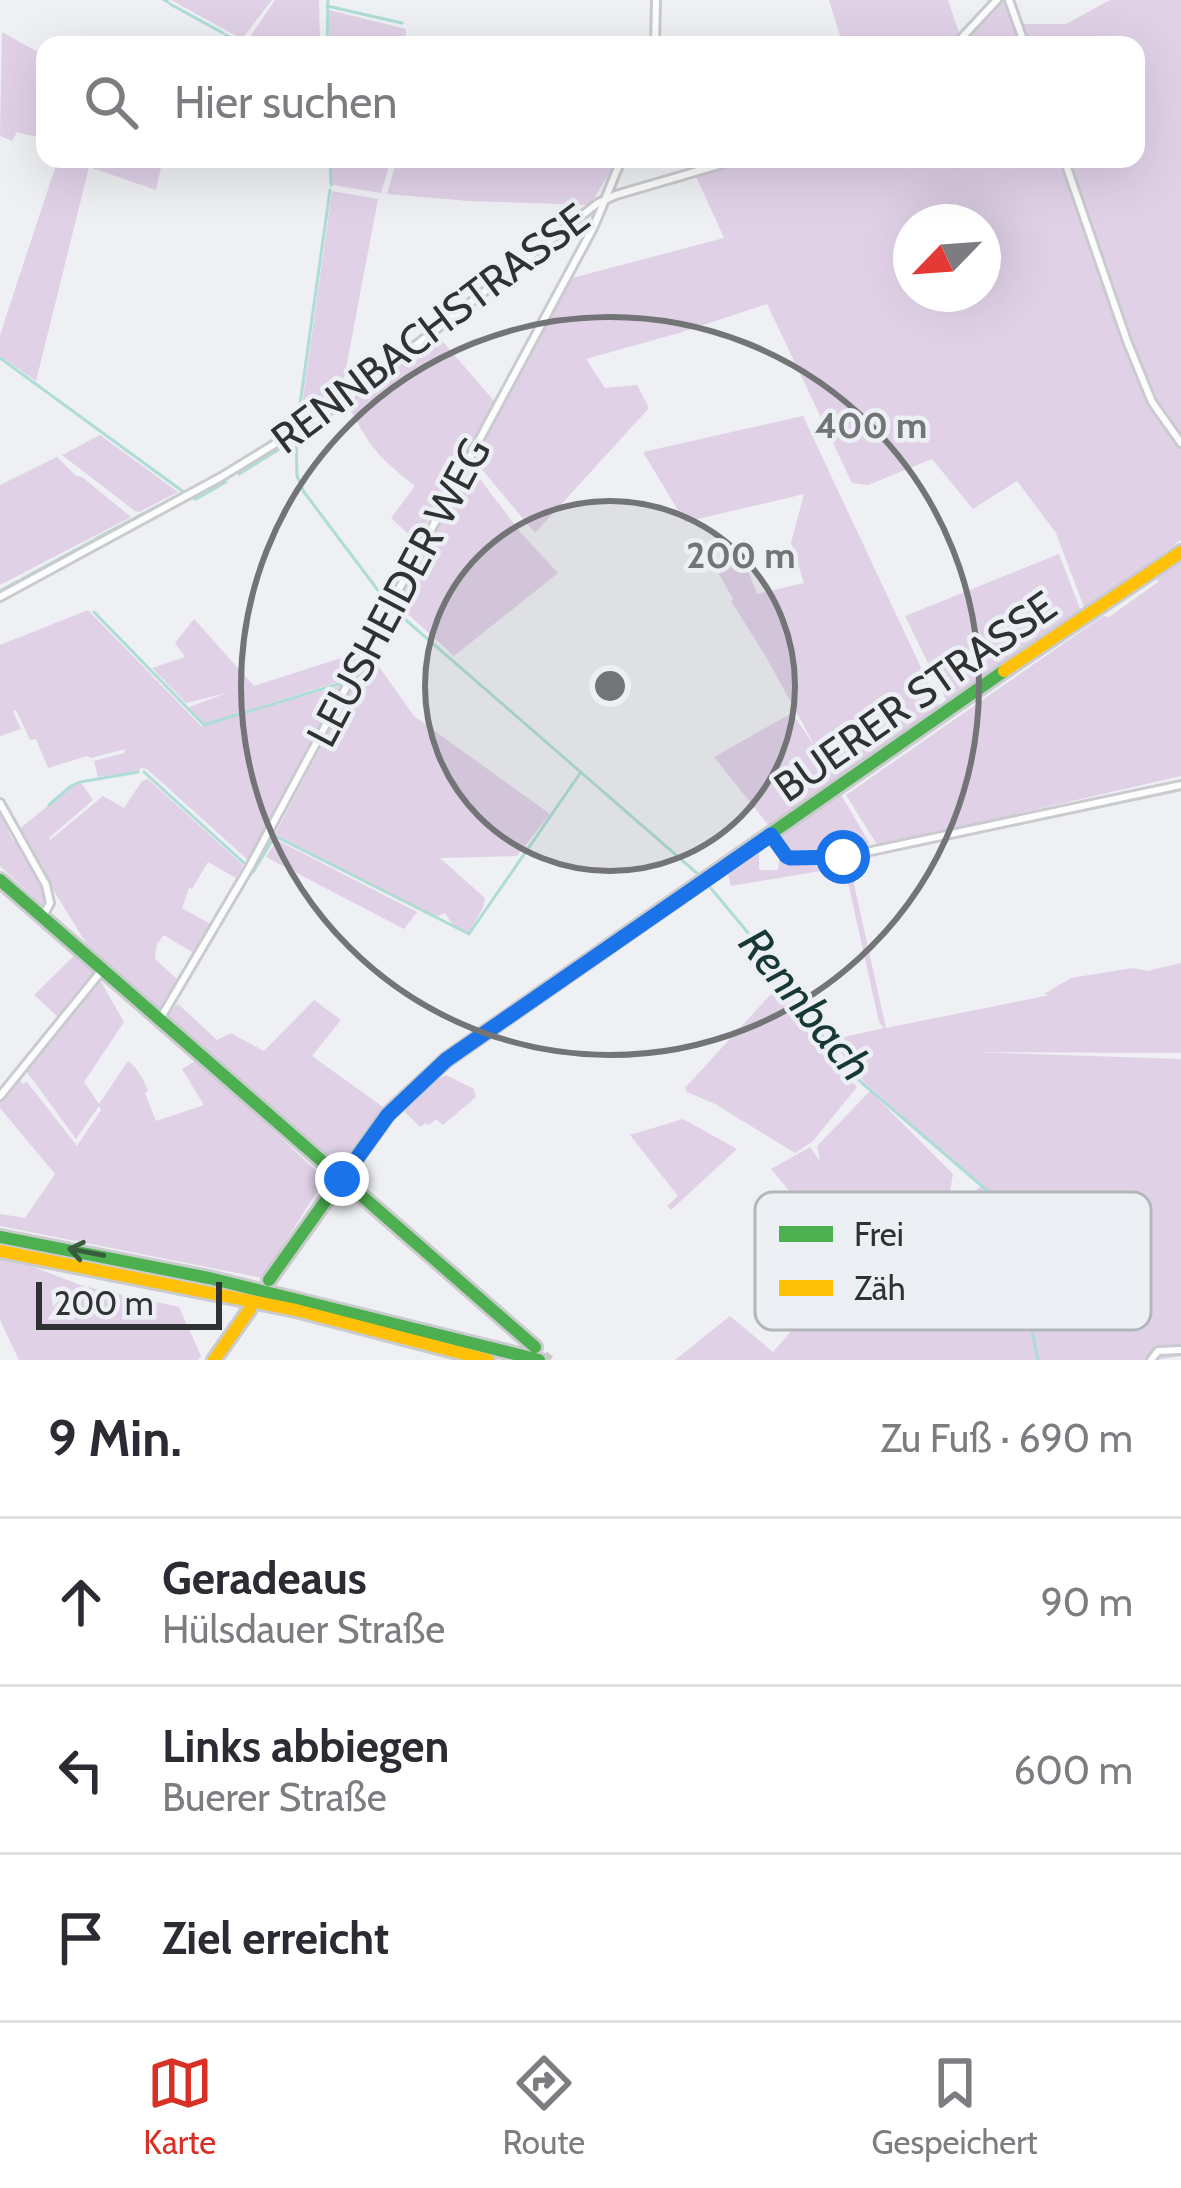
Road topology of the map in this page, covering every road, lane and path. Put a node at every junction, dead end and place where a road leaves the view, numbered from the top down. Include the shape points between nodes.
1 (656, 0) edge
2 (997, 0) edge
3 (1010, 0) edge
4 (655, 36) edge
5 (964, 36) edge
6 (1022, 36) edge
7 (617, 168) edge
8 (709, 168) edge
9 (1067, 168) edge
10 (607, 198) junction
11 (1181, 443) edge
12 (1181, 552) edge
13 (0, 597) edge
14 (1181, 785) edge
15 (0, 803) edge
16 (771, 835) junction
17 (0, 880) edge
18 (43, 916) junction
19 (103, 969) junction
20 (160, 1019) junction
21 (0, 1096) edge
22 (342, 1179) junction
23 (0, 1238) edge
24 (0, 1251) edge
25 (269, 1280) dead end
26 (250, 1309) dead end
27 (1181, 1350) edge
28 (537, 1353) edge
29 (214, 1360) edge
30 (488, 1360) edge
31 (1150, 1360) edge

1 - 4 street
2 - 5 street
3 - 6 street
7 - 10 street, LEUSHEIDER WEG
8 - 10 street
9 - 11 street via 1140,371
10 - 13 street, RENNBACHSTRASSE via 334,408
10 - 20 street, LEUSHEIDER WEG via 238,889
12 - 16 main road, BUERER STRASSE
14 - 16 street via 843,857 790,858
15 - 18 street via 49,890
16 - 22 main road, BUERER STRASSE via 446,1060 388,1115
17 - 18 main road
18 - 19 main road
19 - 20 main road
19 - 21 street
20 - 22 main road
22 - 25 main road, BUERER STRASSE
22 - 28 main road
28 -> 23 main road
24 - 30 main road via 296,1310
26 - 29 main road
27 - 31 street via 1158,1351

